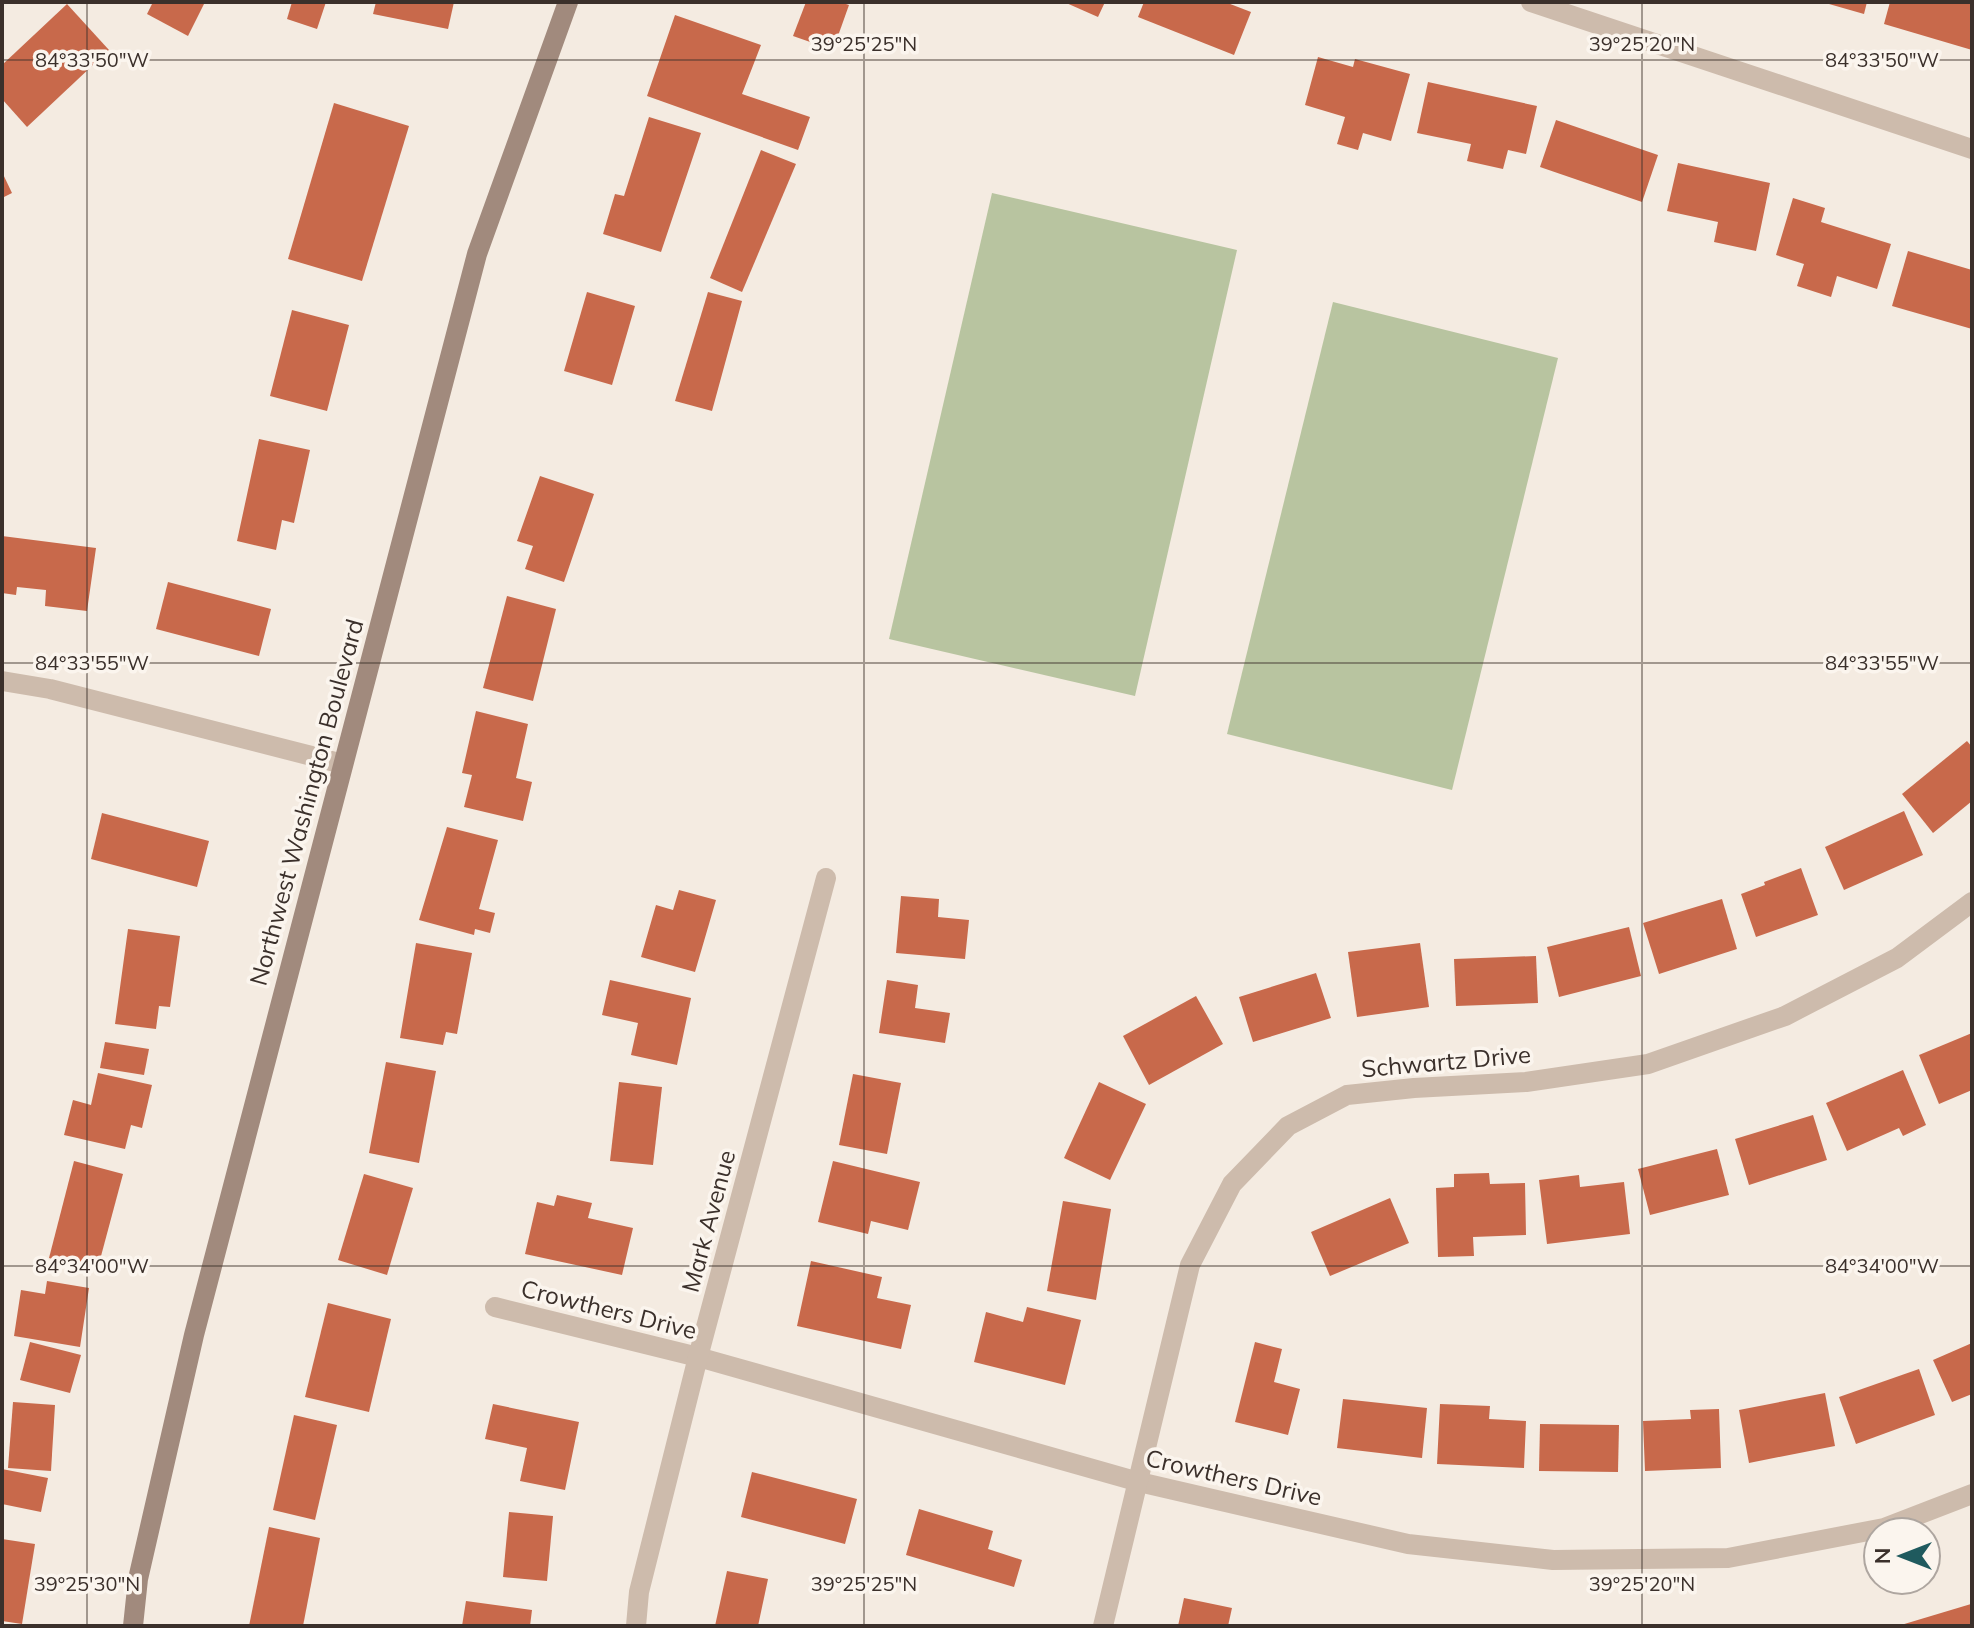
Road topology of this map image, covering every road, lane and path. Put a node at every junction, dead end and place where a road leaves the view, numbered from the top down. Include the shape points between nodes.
1 (568, 2) edge
2 (1531, 2) edge
3 (1972, 149) edge
4 (2, 681) edge
5 (343, 764) junction
6 (826, 878) dead end
7 (1972, 902) edge
8 (495, 1307) dead end
9 (698, 1357) junction
10 (1139, 1482) junction
11 (1972, 1494) edge
12 (133, 1626) edge
13 (636, 1626) edge
14 (1103, 1626) edge

1 - 5 main road, Northwest Washington Boulevard via 477,254
2 - 3 street
4 - 5 street
5 - 12 main road, Northwest Washington Boulevard via 194,1335 138,1579
6 - 9 street, Mark Avenue
7 - 10 street, Schwartz Drive via 1897,958 1785,1016 1648,1064 1526,1082 1347,1095 1288,1126 1232,1184 1190,1265
8 - 9 street, Crowthers Drive
9 - 10 street, Crowthers Drive
9 - 13 street, Mark Avenue via 639,1592
10 - 11 street, Crowthers Drive via 1408,1544 1553,1560 1728,1558 1884,1528
10 - 14 street, Schwartz Drive

